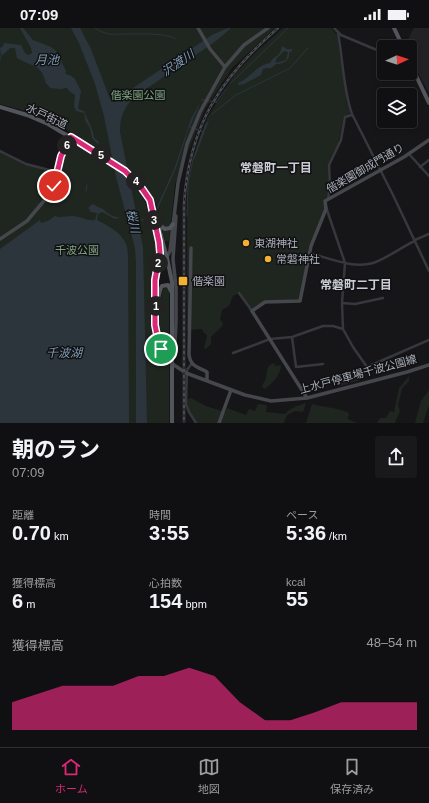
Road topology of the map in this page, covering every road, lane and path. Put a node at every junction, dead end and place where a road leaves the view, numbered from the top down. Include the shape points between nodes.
1 (198, 28) edge
2 (268, 28) edge
3 (334, 28) edge
4 (394, 28) edge
5 (338, 33) junction
6 (400, 40) edge
7 (377, 50) edge
8 (224, 67) junction
9 (417, 76) edge
10 (428, 96) edge
11 (429, 103) edge
12 (0, 107) edge
13 (352, 115) junction
14 (71, 137) junction
15 (429, 140) edge
16 (0, 151) edge
17 (409, 154) junction
18 (429, 160) edge
19 (420, 167) junction
20 (380, 171) junction
21 (57, 172) junction
22 (429, 176) edge
23 (150, 200) junction
24 (326, 202) junction
25 (176, 204) junction
26 (152, 206) junction
27 (173, 224) junction
28 (429, 234) edge
29 (0, 239) edge
30 (171, 239) junction
31 (415, 240) junction
32 (163, 242) junction
33 (191, 248) dead end
34 (309, 252) junction
35 (167, 258) junction
36 (345, 263) junction
37 (429, 271) edge
38 (156, 289) junction
39 (239, 293) dead end
40 (383, 298) dead end
41 (173, 301) junction
42 (342, 303) junction
43 (156, 307) junction
44 (252, 311) junction
45 (343, 329) junction
46 (292, 337) junction
47 (270, 339) junction
48 (429, 340) edge
49 (173, 349) junction
50 (233, 353) dead end
51 (192, 363) junction
52 (323, 364) dead end
53 (429, 365) edge
54 (207, 380) junction
55 (232, 390) junction
56 (307, 398) junction
57 (172, 423) edge
58 (196, 423) edge
59 (219, 423) edge

1 - 8 street
2 - 8 street via 244,45
3 - 5 street
4 - 6 main road
5 - 7 street
5 - 13 street via 347,101
8 - 25 street via 200,112 187,144
9 - 10 main road
10 - 11 main road
12 - 14 main road, 水戸街道 via 39,119
13 - 20 street
13 - 24 street via 345,117 341,140 329,165 330,186
14 - 21 street via 61,156
14 - 23 main road, 水戸街道 via 123,169
15 - 17 street, 偕楽園御成門通り
16 - 21 street via 26,164
17 - 19 street
17 - 20 street, 偕楽園御成門通り
18 - 19 street
19 - 22 street
20 - 24 street, 偕楽園御成門通り
20 - 31 street
21 - 29 street via 54,186 48,196 27,221
23 - 26 main road, 水戸街道
23 - 38 street via 160,253
24 - 34 street, 偕楽園御成門通り
24 - 36 street
25 - 27 street, 上水戸停車場千波公園線
25 - 49 street via 173,259 176,322
26 - 27 main road via 163,228 170,228
26 - 32 main road, 水戸街道
27 - 30 street, 上水戸停車場千波公園線
28 - 31 street
30 - 32 street via 168,243
30 - 35 street, 上水戸停車場千波公園線
31 - 36 street via 375,262 364,265
31 - 37 street
32 - 35 main road, 水戸街道
33 - 51 street via 189,354
34 - 36 street
34 - 44 street, 偕楽園御成門通り via 300,301 266,302
35 - 38 street, 上水戸停車場千波公園線 via 159,271
35 - 41 main road, 水戸街道 via 172,277
36 - 42 street
38 - 43 street, 上水戸停車場千波公園線
39 - 44 street
40 - 42 street via 355,304
41 - 43 main road via 170,287 164,285 160,289
41 - 49 main road, 水戸街道
42 - 45 street
43 - 54 street, 上水戸停車場千波公園線 via 155,325 158,340 166,356 180,370
44 - 47 street
45 - 46 street via 323,326
45 - 48 street via 367,366
46 - 47 street
46 - 52 street via 296,367
47 - 50 street
47 - 56 street
49 - 57 main road, 水戸街道
51 - 54 street via 207,372
51 - 58 street via 187,370 186,404
53 - 56 street, 上水戸停車場千波公園線
54 - 55 street, 上水戸停車場千波公園線
55 - 56 street, 上水戸停車場千波公園線 via 271,401
55 - 59 street

